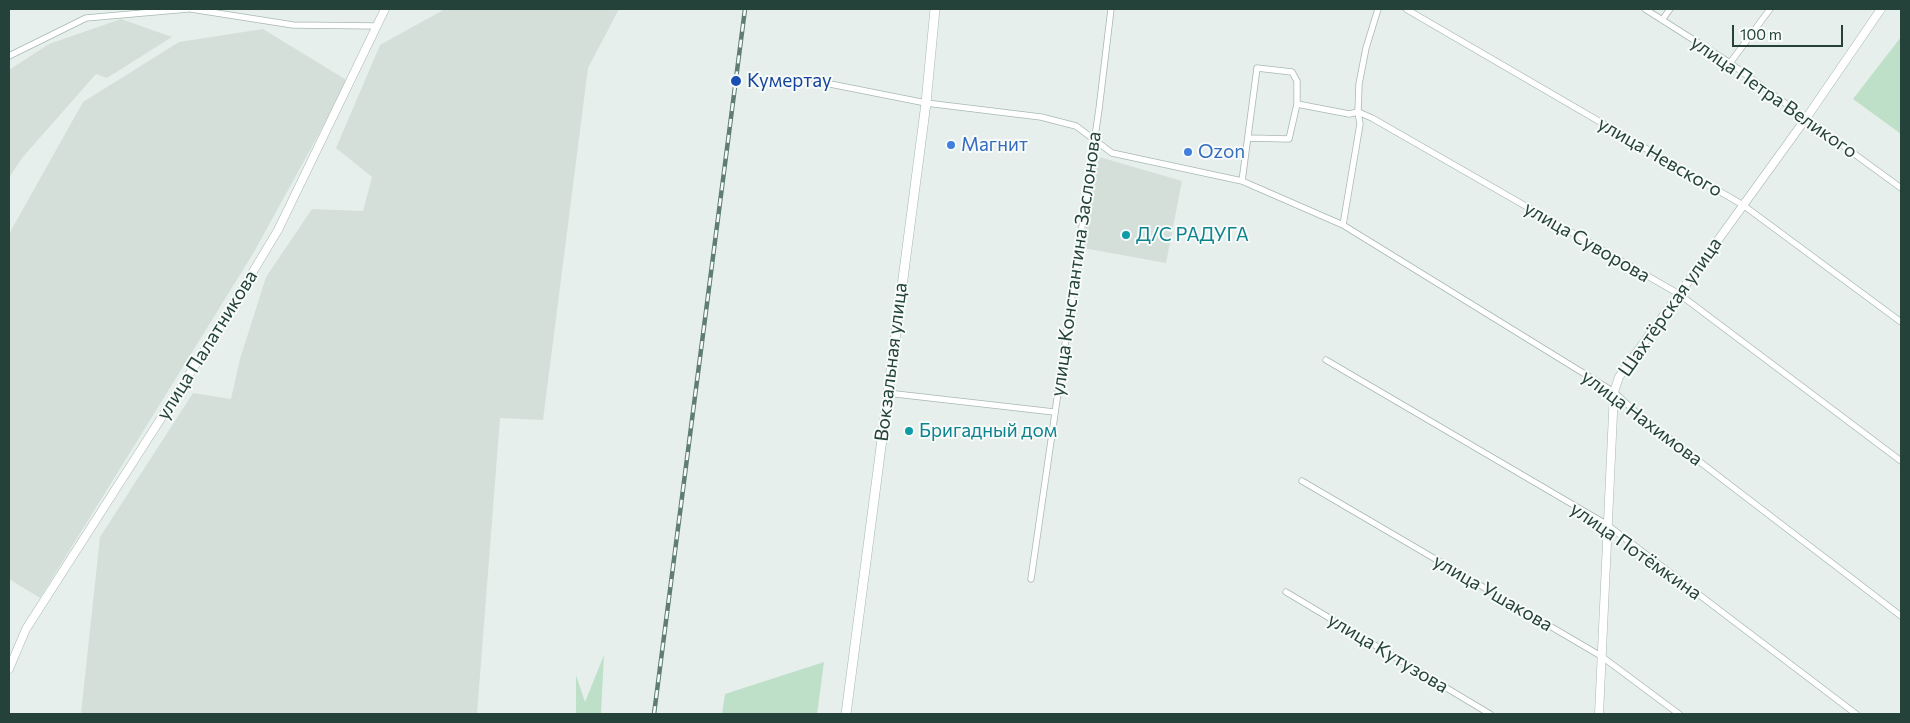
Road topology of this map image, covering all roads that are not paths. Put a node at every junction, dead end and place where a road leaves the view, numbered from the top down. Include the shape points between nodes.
1 (190, 9) edge
2 (385, 9) edge
3 (935, 9) edge
4 (1111, 9) edge
5 (1378, 9) edge
6 (1406, 9) edge
7 (1645, 9) edge
8 (1670, 9) edge
9 (1770, 9) edge
10 (1881, 9) edge
11 (1662, 20) junction
12 (377, 26) junction
13 (9, 56) edge
14 (1730, 63) junction
15 (815, 81) dead end
16 (926, 103) junction
17 (1297, 104) junction
18 (1358, 112) junction
19 (1807, 118) junction
20 (1250, 138) junction
21 (1094, 139) junction
22 (1242, 181) junction
23 (1901, 188) edge
24 (1743, 205) junction
25 (1344, 225) junction
26 (1680, 294) junction
27 (1901, 322) edge
28 (1326, 360) dead end
29 (1614, 392) junction
30 (887, 393) junction
31 (1054, 412) junction
32 (1901, 461) edge
33 (1302, 481) dead end
34 (1606, 524) junction
35 (1031, 579) dead end
36 (1286, 592) dead end
37 (1901, 616) edge
38 (1601, 656) junction
39 (9, 669) edge
40 (846, 714) edge
41 (1490, 714) edge
42 (1599, 714) edge
43 (1679, 714) edge
44 (1856, 714) edge

1 - 12 street via 293,25
1 - 13 street via 86,18
2 - 12 street, улица Палатникова
3 - 16 main road, Вокзальная улица
4 - 21 street, улица Константина Заслонова
5 - 18 street via 1359,84
6 - 24 street, улица Невского
7 - 11 street, улица Петра Великого
8 - 11 street
9 - 14 street
10 - 19 street, Шахтёрская улица
11 - 14 street, улица Петра Великого
12 - 39 street, улица Палатникова via 278,230 26,629
14 - 19 street, улица Петра Великого
15 - 16 street, улица Нахимова
16 - 21 street, улица Нахимова via 1041,117 1076,126
16 - 30 main road, Вокзальная улица
17 - 18 street via 1349,114
17 - 20 street via 1289,139
17 - 20 street via 1297,81 1292,72 1258,68
18 - 25 street via 1360,124
18 - 26 street, улица Суворова
19 - 23 street, улица Петра Великого
19 - 24 street, Шахтёрская улица
20 - 22 street
21 - 22 street, улица Нахимова via 1112,153
21 - 31 street, улица Константина Заслонова
22 - 25 street, улица Нахимова
24 - 26 street, Шахтёрская улица
24 - 27 street, улица Невского
25 - 29 street, улица Нахимова
26 - 29 street, Шахтёрская улица via 1619,377
26 - 32 street, улица Суворова
28 - 34 street, улица Потёмкина
29 - 34 street, Шахтёрская улица
29 - 37 street, улица Нахимова via 1640,416
30 - 31 street
30 - 40 main road, Вокзальная улица
31 - 35 street, улица Константина Заслонова
33 - 38 street, улица Ушакова
34 - 38 street, Шахтёрская улица
34 - 44 street, улица Потёмкина
36 - 41 street, улица Кутузова
38 - 42 street, Шахтёрская улица
38 - 43 street, улица Ушакова

